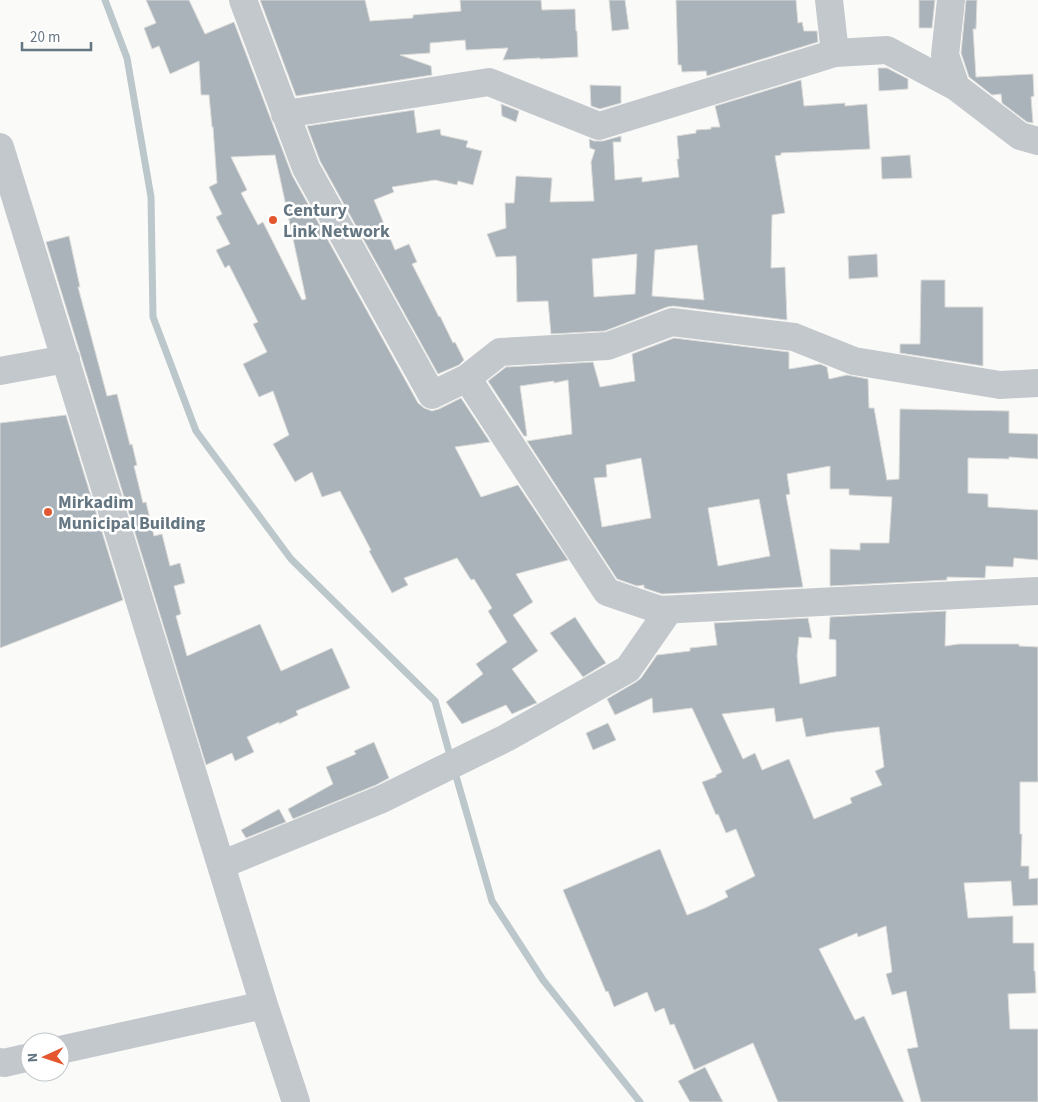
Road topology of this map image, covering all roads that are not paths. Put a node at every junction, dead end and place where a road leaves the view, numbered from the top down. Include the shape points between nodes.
1 (243, 0) edge
2 (829, 0) edge
3 (951, 0) edge
4 (835, 53) junction
5 (956, 87) junction
6 (285, 114) junction
7 (1038, 142) edge
8 (0, 147) edge
9 (66, 359) junction
10 (0, 371) edge
11 (467, 378) junction
12 (1038, 383) edge
13 (1038, 592) edge
14 (670, 610) junction
15 (221, 865) junction
16 (264, 1005) junction
17 (70, 1048) edge
18 (20, 1059) edge
19 (0, 1062) edge
20 (296, 1102) edge

1 - 6 street
2 - 4 street
3 - 5 street via 945,55
4 - 5 street via 887,50
4 - 6 street via 599,126 489,82
5 - 7 street via 1020,136
6 - 11 street via 306,168 432,395
8 - 9 street
9 - 10 street
9 - 15 street
11 - 12 street via 500,352 608,346 672,322 794,338 854,361 1000,385
11 - 14 street via 607,592 660,610
13 - 14 street
14 - 15 street via 628,669 506,738 382,799
15 - 16 street
16 - 17 street
16 - 20 street
18 - 19 street

